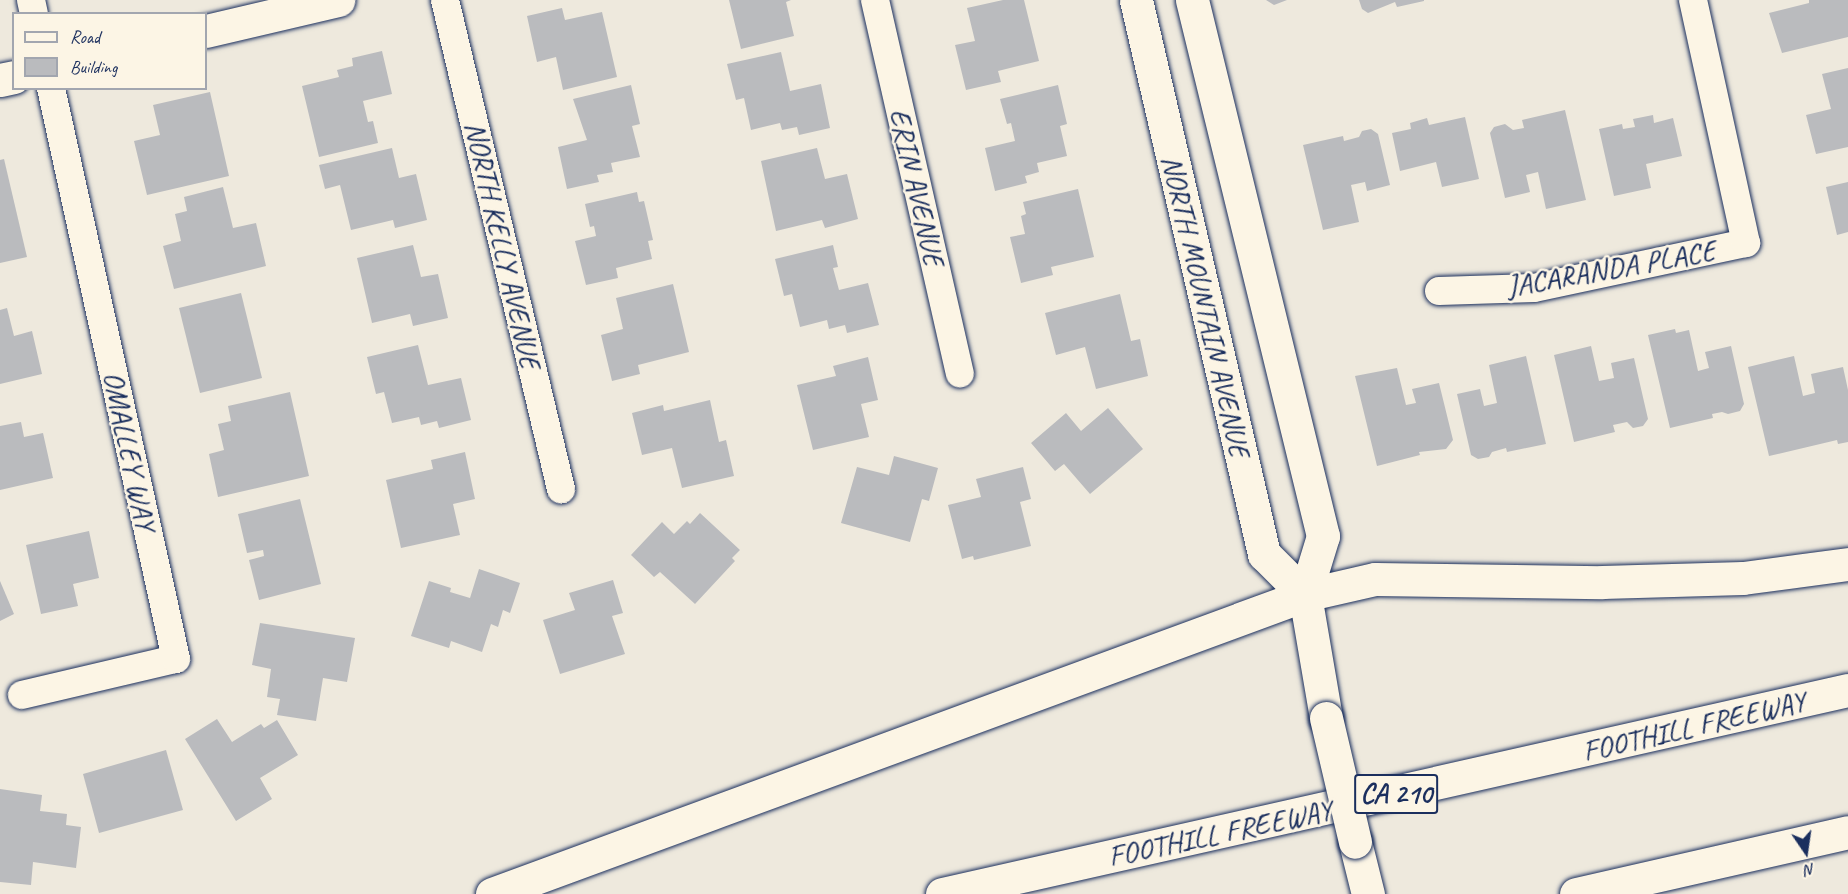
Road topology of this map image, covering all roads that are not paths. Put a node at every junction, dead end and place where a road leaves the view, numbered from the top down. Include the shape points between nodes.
1 (338, 0) edge
2 (445, 0) edge
3 (874, 0) edge
4 (1136, 0) edge
5 (1192, 0) edge
6 (1693, 0) edge
7 (207, 31) edge
8 (51, 90) edge
9 (1439, 291) dead end
10 (960, 373) dead end
11 (561, 489) dead end
12 (1848, 564) edge
13 (1305, 595) junction
14 (1848, 690) edge
15 (22, 695) dead end
16 (1848, 832) edge
17 (492, 894) edge
18 (942, 894) edge
19 (1368, 894) edge
20 (1576, 894) edge

1 - 7 main road
2 - 11 street, NORTH KELLY AVENUE
3 - 10 street, ERIN AVENUE
4 - 13 main road, NORTH MOUNTAIN AVENUE via 1264,554
5 - 13 main road, NORTH MOUNTAIN AVENUE via 1323,536
6 - 9 street, JACARANDA PLACE via 1746,243 1534,288
8 - 15 street, OMALLEY WAY via 176,659
12 - 13 main road via 1743,578 1602,582 1375,579
13 - 17 main road
13 - 19 main road, NORTH MOUNTAIN AVENUE, bridge via 1326,718
14 - 18 main road, FOOTHILL FREEWAY / CA 210
16 - 20 main road

